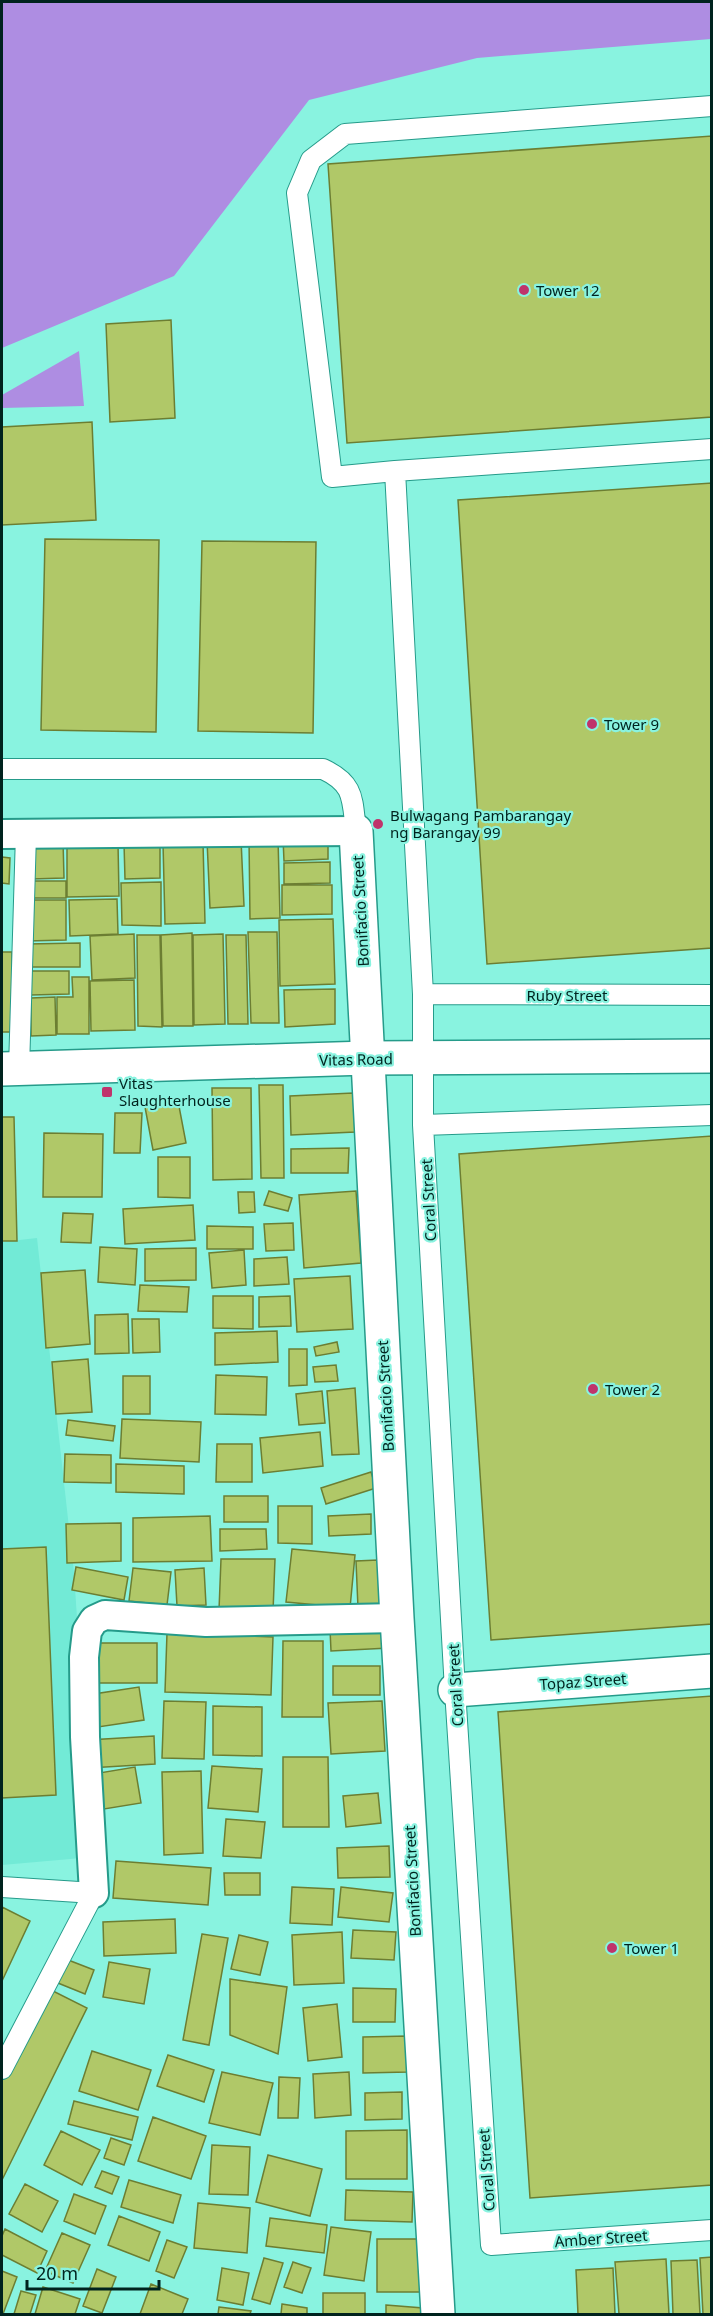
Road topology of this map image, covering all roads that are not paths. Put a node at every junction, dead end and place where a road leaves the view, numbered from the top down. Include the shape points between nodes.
1 (711, 106) edge
2 (711, 449) edge
3 (395, 471) junction
4 (2, 769) edge
5 (356, 831) junction
6 (14, 834) edge
7 (423, 994) junction
8 (711, 995) edge
9 (711, 1056) edge
10 (423, 1057) junction
11 (367, 1058) junction
12 (10, 1069) edge
13 (711, 1115) edge
14 (423, 1125) junction
15 (397, 1618) junction
16 (711, 1671) edge
17 (456, 1690) junction
18 (2, 1887) edge
19 (94, 1893) junction
20 (2, 2069) edge
21 (711, 2230) edge
22 (491, 2246) joint
23 (438, 2314) edge

1 - 3 lane via 345,134 311,160 297,193 332,477
2 - 3 lane
3 - 7 lane, Coral Street
4 - 5 lane via 323,769 340,777 351,794
5 - 6 street
5 - 11 street, Bonifacio Street
6 - 12 lane
7 - 8 lane, Ruby Street
7 - 10 lane, Coral Street
9 - 10 street, Vitas Road
10 - 11 street, Vitas Road
10 - 14 lane, Coral Street
11 - 12 street, Vitas Road
11 - 15 street, Bonifacio Street
13 - 14 lane
14 - 17 lane, Coral Street
15 - 19 street via 206,1622 105,1615 94,1620 87,1631 84,1657
15 - 23 street, Bonifacio Street
16 - 17 street, Topaz Street
17 - 22 lane, Coral Street
18 - 19 lane
19 - 20 lane
21 - 22 lane, Amber Street

